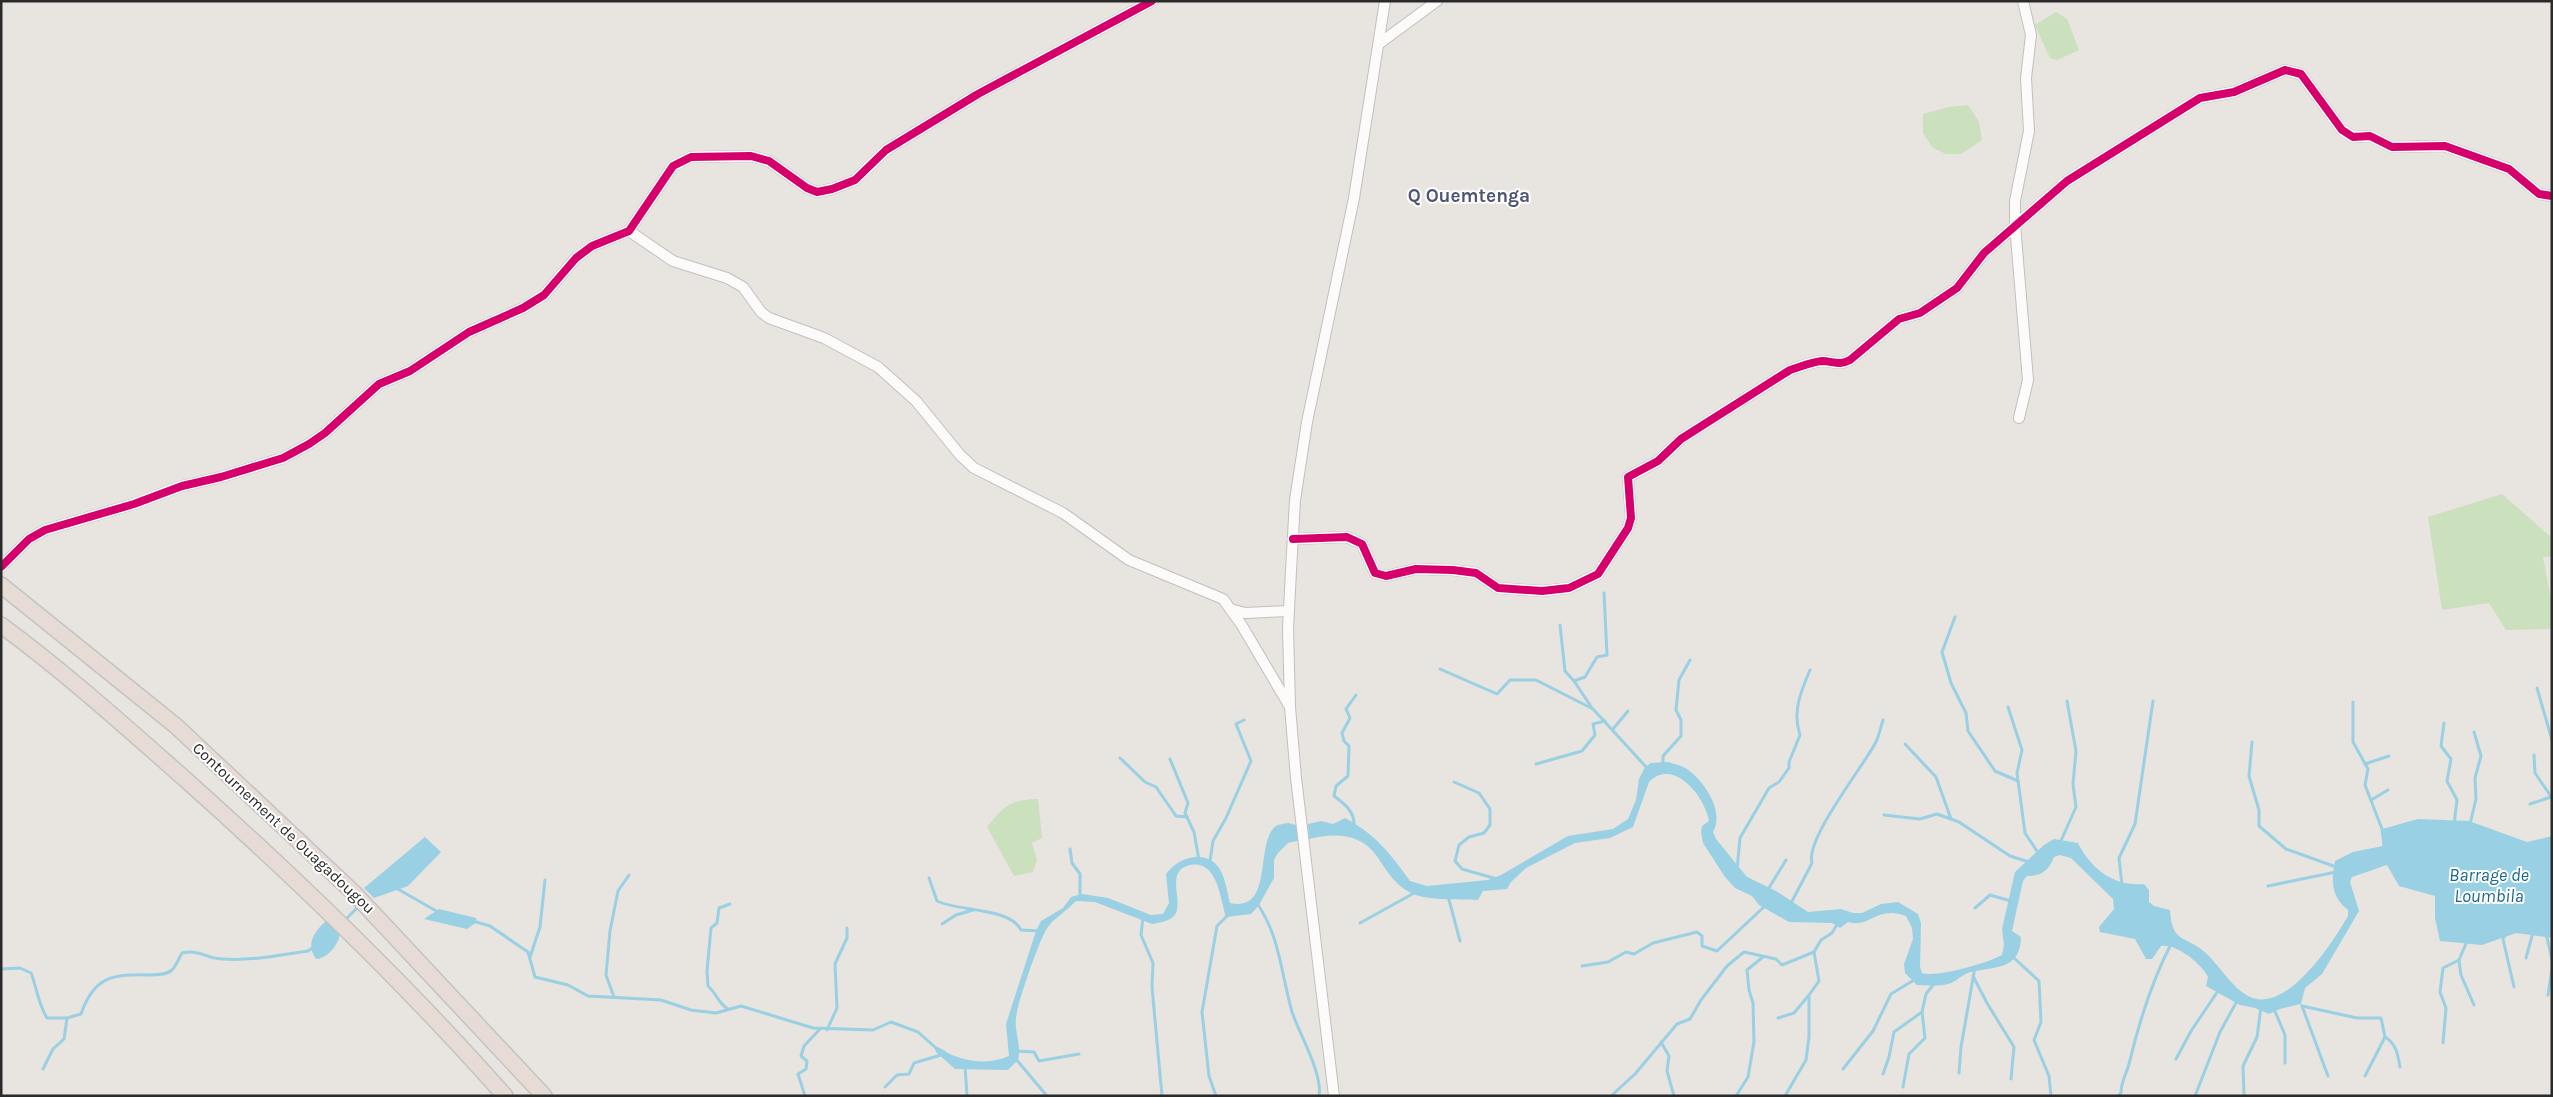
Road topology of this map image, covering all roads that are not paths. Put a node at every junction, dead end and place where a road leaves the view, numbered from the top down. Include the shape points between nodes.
1 (1152, 1) edge
2 (1385, 1) edge
3 (1437, 1) edge
4 (2023, 1) edge
5 (1380, 43) junction
6 (2552, 196) edge
7 (2015, 225) junction
8 (630, 230) junction
9 (2020, 418) dead end
10 (1293, 539) junction
11 (1, 566) edge
12 (1, 585) edge
13 (1230, 609) junction
14 (1289, 611) junction
15 (1, 625) edge
16 (1290, 707) junction
17 (505, 1096) edge
18 (544, 1096) edge
19 (1334, 1096) edge

1 - 8 street via 962,104 886,150 855,180 832,190 817,192 769,161 750,156 691,157 672,166
2 - 5 street
3 - 5 street
4 - 7 street via 2030,35 2026,78 2029,131 2015,201
5 - 10 street via 1354,198 1307,422
6 - 7 street via 2539,194 2509,169 2445,146 2392,147 2370,136 2353,136 2342,130 2301,74 2284,70 2234,92 2200,98 2067,181
7 - 9 street via 2028,380
7 - 10 street via 1984,253 1957,288 1920,313 1899,319 1850,360 1841,364 1816,362 1790,370 1681,440 1658,462 1632,473 1628,477 1631,518 1628,528 1598,574 1569,588 1542,591 1498,588 1476,573 1453,570 1416,569 1386,576 1375,574 1362,544 1347,537
8 - 11 street via 592,246 576,258 544,295 523,308 469,332 410,371 379,384 325,433 283,458 45,530 29,539
8 - 13 street via 673,261 727,278 743,287 769,318 824,338 878,366 916,401 974,468 1063,513 1102,544 1129,560 1206,590 1223,599
10 - 14 street
12 - 18 highway, Contournement de Ouagadougou via 176,726 354,893
13 - 14 street via 1245,613
13 - 16 street
14 - 16 street
15 - 17 highway, Contournement de Ouagadougou via 130,730 272,856 350,932
16 - 19 street

